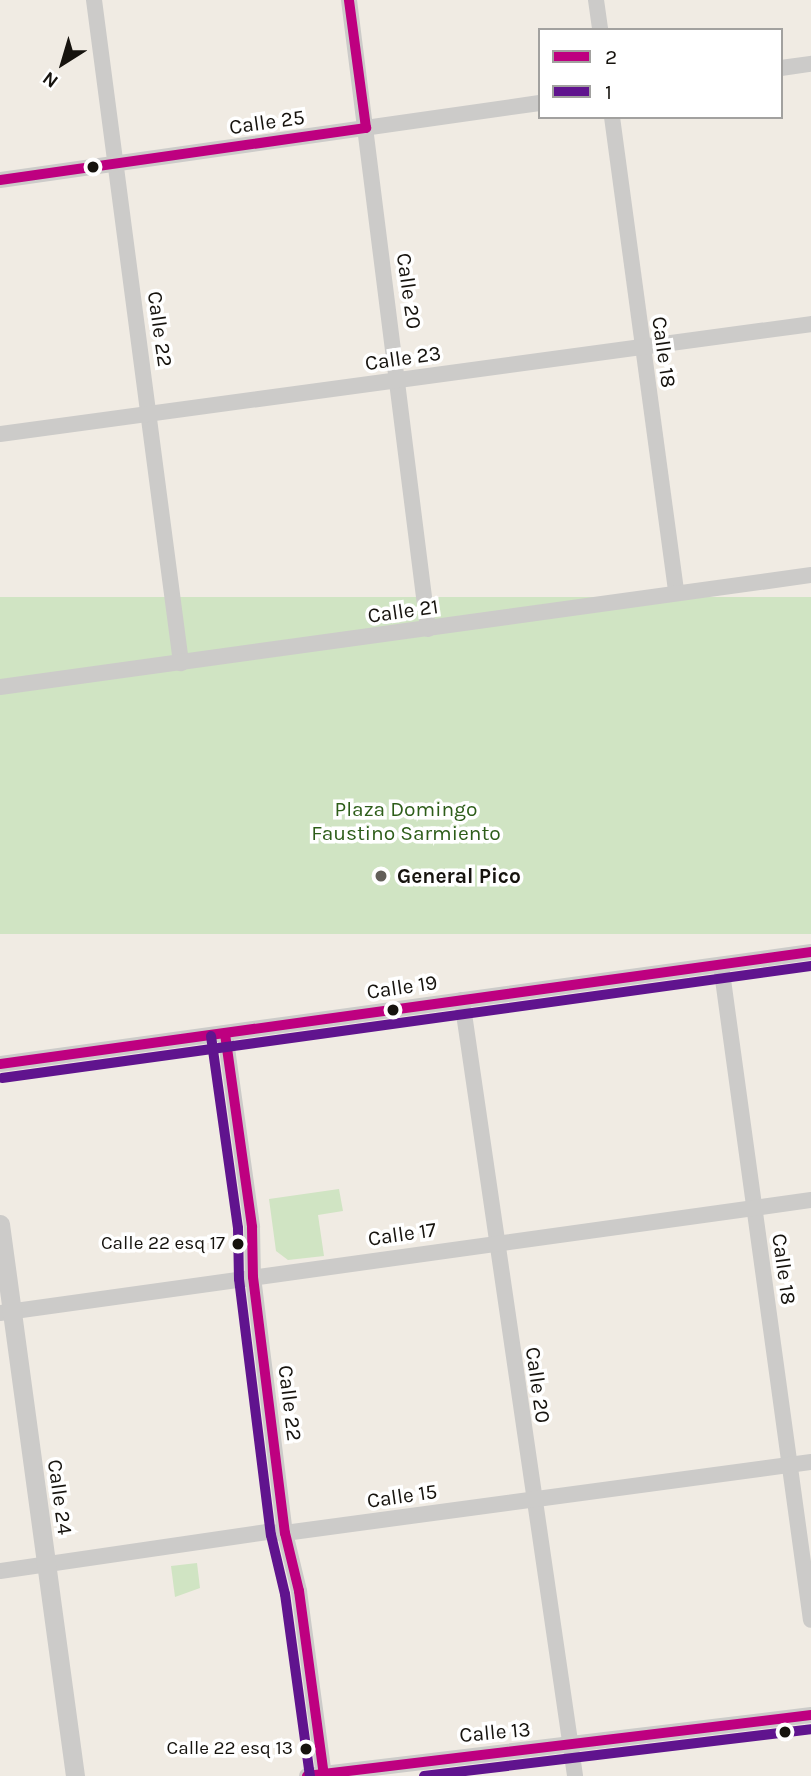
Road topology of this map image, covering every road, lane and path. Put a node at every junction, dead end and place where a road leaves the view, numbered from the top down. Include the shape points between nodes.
1 (94, 0) edge
2 (349, 0) edge
3 (596, 0) edge
4 (600, 28) edge
5 (811, 64) edge
6 (783, 68) edge
7 (538, 103) edge
8 (611, 119) edge
9 (366, 128) junction
10 (117, 165) junction
11 (0, 180) edge
12 (811, 324) edge
13 (643, 347) junction
14 (399, 380) junction
15 (150, 414) junction
16 (0, 434) edge
17 (811, 575) edge
18 (676, 592) junction
19 (428, 629) junction
20 (181, 663) junction
21 (0, 687) edge
22 (811, 952) edge
23 (721, 965) junction
24 (462, 1000) junction
25 (225, 1034) junction
26 (0, 1064) edge
27 (811, 1200) edge
28 (754, 1208) junction
29 (0, 1224) edge
30 (497, 1242) junction
31 (253, 1277) junction
32 (6, 1312) edge
33 (811, 1462) edge
34 (790, 1465) junction
35 (533, 1500) junction
36 (285, 1533) junction
37 (46, 1565) junction
38 (0, 1572) edge
39 (811, 1620) edge
40 (811, 1715) edge
41 (568, 1747) junction
42 (324, 1775) edge
43 (75, 1776) edge
44 (307, 1776) edge
45 (575, 1776) edge

1 - 10 street, Calle 22
2 - 9 street, Calle 20
3 - 4 street
5 - 6 street
7 - 9 street, Calle 25
8 - 13 street, Calle 18
9 - 10 street, Calle 25
9 - 14 street, Calle 20
10 - 11 street, Calle 25
10 - 15 street, Calle 22
12 - 13 street, Calle 23
13 - 14 street, Calle 23
13 - 18 street, Calle 18
14 - 15 street, Calle 23
14 - 19 street, Calle 20
15 - 16 street, Calle 23
15 - 20 street, Calle 22
17 - 18 street, Calle 21
18 - 19 street, Calle 21
19 - 20 street, Calle 21
20 - 21 street, Calle 21
22 - 23 street, Calle 19
23 - 24 street, Calle 19
23 - 28 street, Calle 18
24 - 25 street, Calle 19
24 - 30 street, Calle 20
25 - 26 street, Calle 19
25 - 31 street, Calle 22 via 252,1227
27 - 28 street, Calle 17
28 - 30 street, Calle 17
28 - 34 street, Calle 18
29 - 32 street, Calle 24
30 - 31 street, Calle 17
30 - 35 street, Calle 20
31 - 32 street, Calle 17
31 - 36 street, Calle 22
32 - 37 street, Calle 24
33 - 34 street, Calle 15
34 - 35 street, Calle 15
34 - 39 street, Calle 18
35 - 36 street, Calle 15
35 - 41 street, Calle 20
36 - 37 street, Calle 15
36 - 42 street, Calle 22 via 299,1591
37 - 38 street, Calle 15
37 - 43 street, Calle 24
40 - 41 street, Calle 13
41 - 42 street, Calle 13 via 519,1749
41 - 45 street, Calle 20
42 - 44 street, Calle 13

